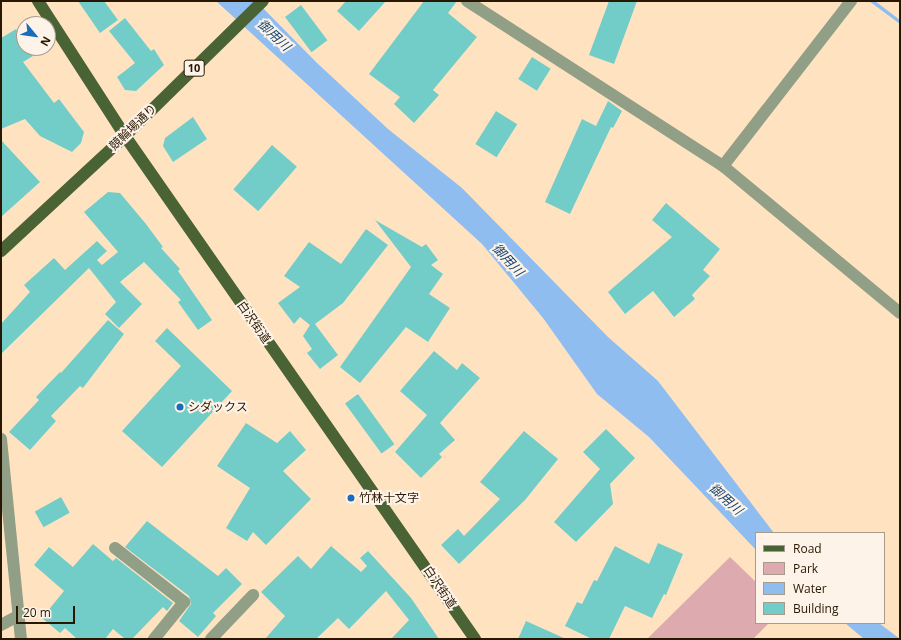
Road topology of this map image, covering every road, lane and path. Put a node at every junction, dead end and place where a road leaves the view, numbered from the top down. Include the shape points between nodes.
1 (38, 1) edge
2 (263, 1) edge
3 (466, 1) edge
4 (851, 1) edge
5 (125, 136) junction
6 (724, 166) junction
7 (1, 251) edge
8 (900, 313) edge
9 (1, 440) edge
10 (115, 548) dead end
11 (253, 595) dead end
12 (20, 615) junction
13 (1, 625) edge
14 (21, 639) edge
15 (154, 639) edge
16 (211, 639) edge
17 (475, 639) edge

1 - 5 main road, 白沢街道
2 - 5 main road, 競輪場通り / 10
3 - 6 street
4 - 6 street
5 - 7 main road, 競輪場通り / 10
5 - 17 main road, 白沢街道
6 - 8 street
9 - 12 street
10 - 15 street via 184,602
11 - 16 street
12 - 13 street
12 - 14 street

